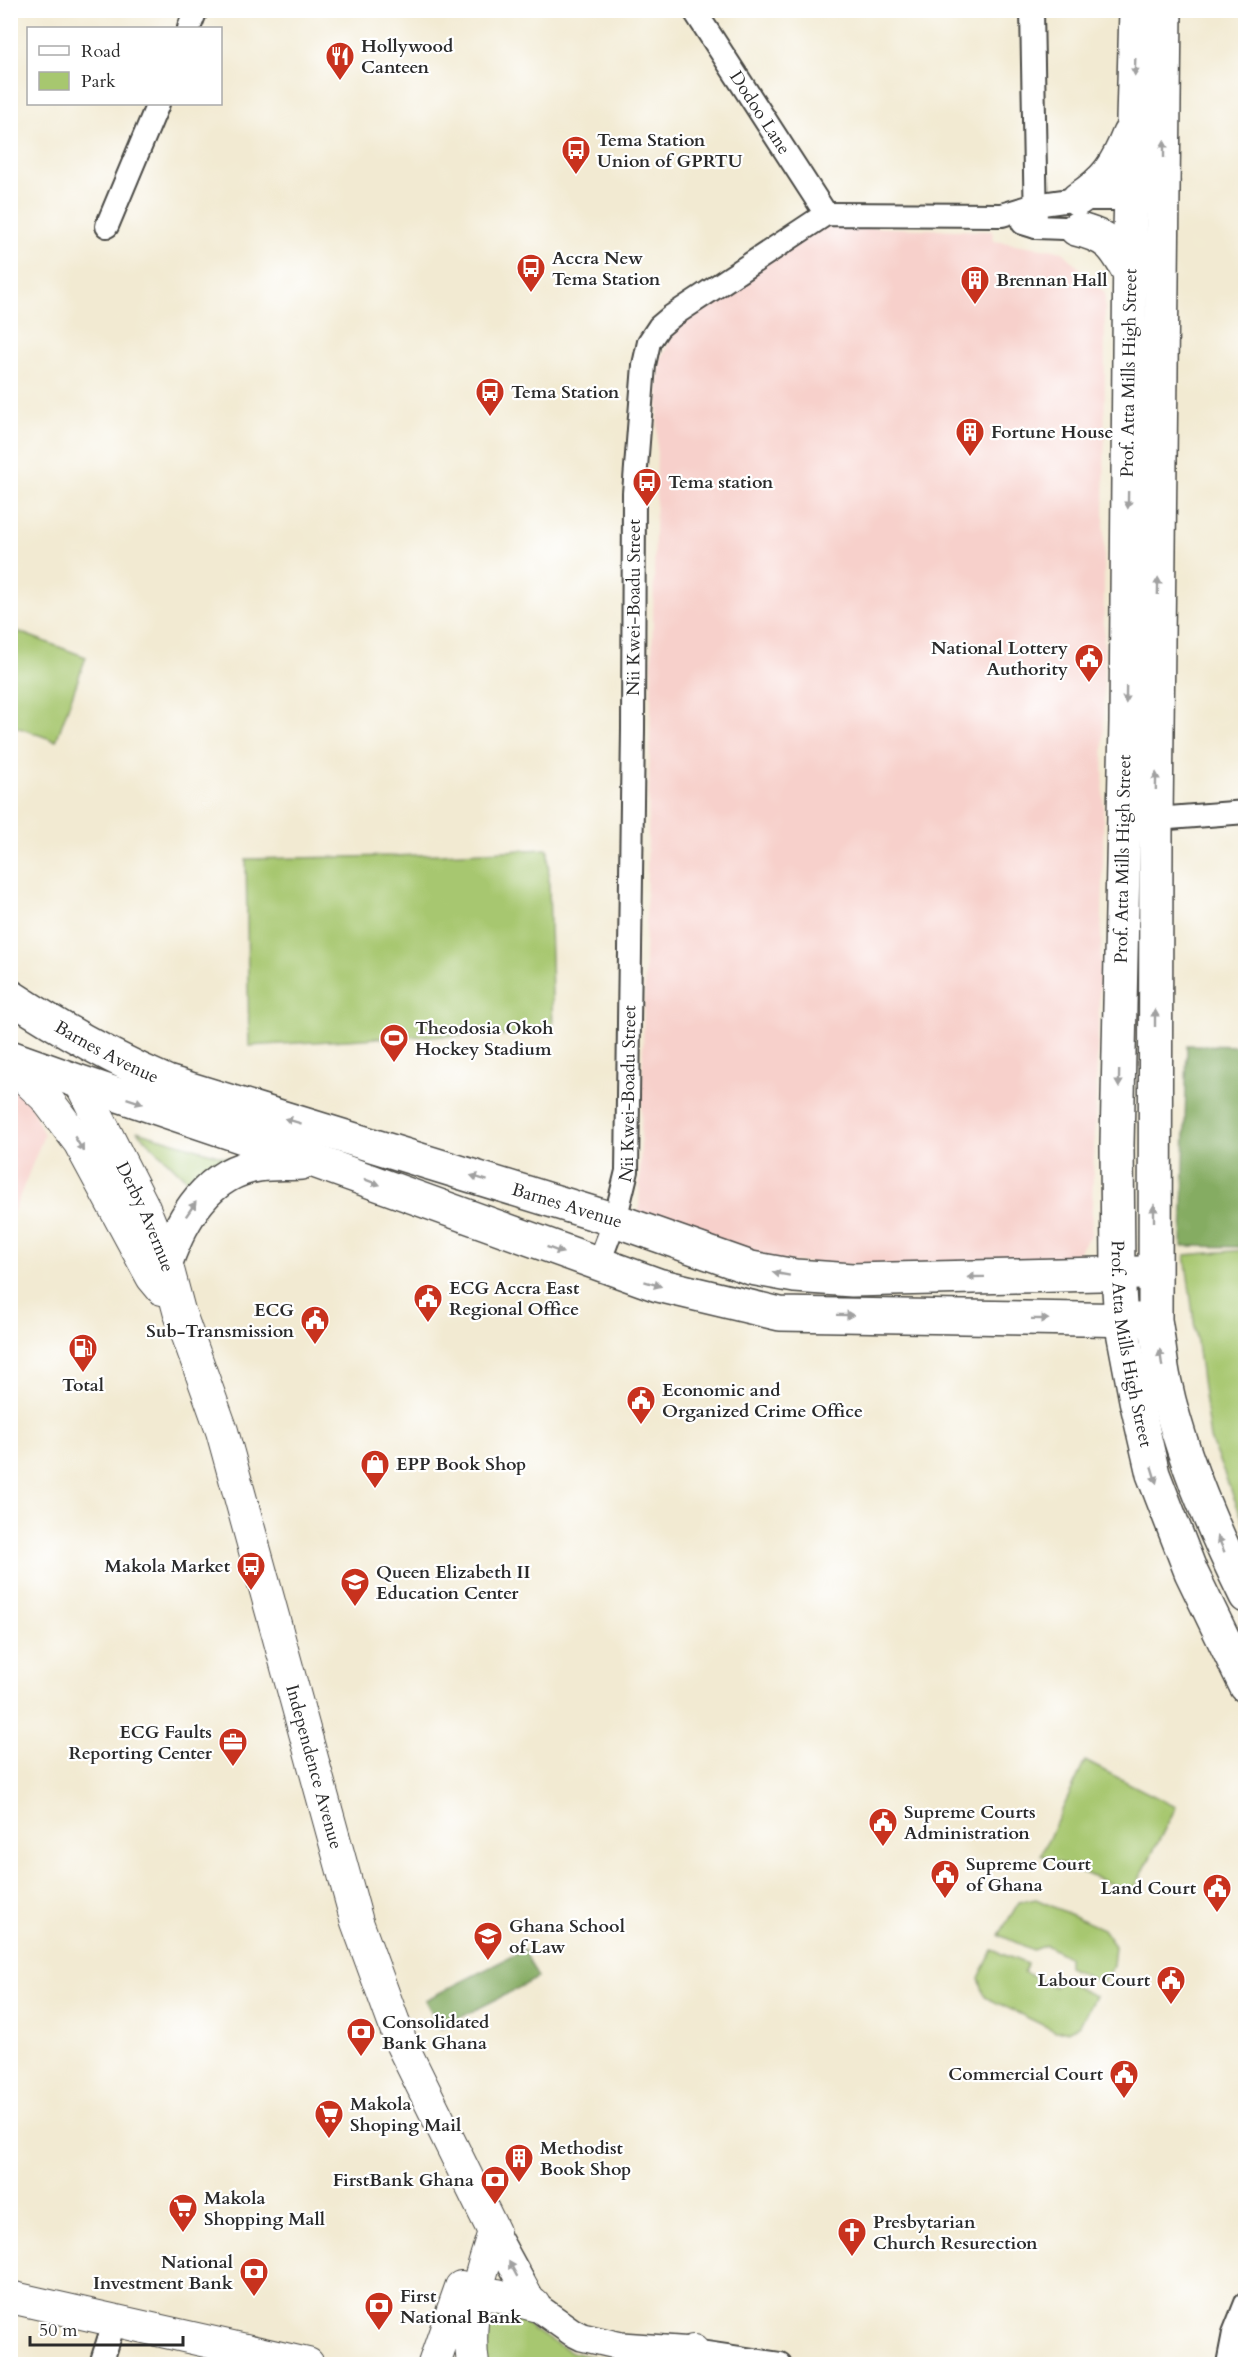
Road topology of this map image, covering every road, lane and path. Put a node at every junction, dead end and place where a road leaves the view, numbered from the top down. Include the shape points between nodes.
1 (196, 10) edge
2 (694, 10) edge
3 (1032, 10) edge
4 (1136, 10) edge
5 (1165, 10) edge
6 (189, 27) edge
7 (158, 105) edge
8 (1133, 124) junction
9 (1035, 205) junction
10 (1164, 213) junction
11 (826, 214) junction
12 (1077, 214) junction
13 (1002, 215) junction
14 (1131, 215) junction
15 (107, 226) dead end
16 (1036, 228) junction
17 (1130, 274) junction
18 (1245, 812) edge
19 (1156, 819) junction
20 (10, 998) edge
21 (10, 1057) edge
22 (10, 1064) edge
23 (80, 1083) junction
24 (317, 1162) junction
25 (615, 1220) junction
26 (166, 1262) junction
27 (598, 1265) junction
28 (1154, 1272) junction
29 (1118, 1274) junction
30 (179, 1311) junction
31 (1155, 1320) junction
32 (1121, 1321) junction
33 (1245, 1596) edge
34 (1245, 1686) edge
35 (488, 2221) junction
36 (475, 2294) junction
37 (10, 2297) edge
38 (1245, 2303) edge
39 (534, 2305) junction
40 (115, 2320) junction
41 (692, 2358) edge
42 (101, 2364) edge
43 (308, 2364) edge
44 (434, 2364) edge
45 (473, 2364) edge
46 (780, 2364) edge
47 (1228, 2364) edge

1 - 6 street
2 - 11 street, Dodoo Lane
3 - 9 street
4 -> 8 main road, Prof. Atta Mills High Street
10 -> 5 main road, Prof. Atta Mills High Street
7 - 15 street
8 - 12 main road via 1119,160
8 - 14 main road, Prof. Atta Mills High Street
9 - 12 street
9 - 13 street
9 - 16 street
10 - 14 street
10 - 14 street
19 -> 10 main road, Prof. Atta Mills High Street
11 - 13 street
11 - 25 street, Nii Kwei-Boadu Street via 672,316 649,342 644,365 634,493 627,1171
12 - 14 street
12 - 14 street
12 - 16 street
12 - 17 main road via 1117,252
13 - 16 street
14 - 17 main road, Prof. Atta Mills High Street
17 -> 29 main road, Prof. Atta Mills High Street
18 - 19 street
28 -> 19 main road, Prof. Atta Mills High Street
20 - 23 main road, Derby Avernue
25 -> 20 main road, Barnes Avenue via 167,1082 99,1051
21 - 23 main road, Barnes Avenue
22 -> 30 main road, Derby Avernue via 45,1097 79,1142 152,1277
23 -> 24 main road, Barnes Avenue
23 - 26 main road, Derby Avernue via 143,1206
26 -> 24 main road via 189,1212 219,1182 238,1170 258,1165
24 -> 27 main road, Barnes Avenue
25 - 27 street, Nii Kwei-Boadu Street
29 -> 25 main road, Barnes Avenue via 852,1280 795,1276 751,1268
26 - 30 main road, Derby Avernue
27 -> 32 main road, Barnes Avenue via 658,1285 780,1314
28 - 29 main road, Barnes Avenue
28 - 31 main road, Prof. Atta Mills High Street
29 - 32 main road, Prof. Atta Mills High Street
30 - 35 main road, Independence Avenue via 222,1431 357,1922 402,2045
31 - 32 main road, Barnes Avenue
33 -> 31 main road, Prof. Atta Mills High Street via 1204,1505 1177,1425 1165,1383
32 -> 34 main road, Prof. Atta Mills High Street via 1154,1474 1191,1572
35 - 36 main road
39 -> 35 street
35 - 44 main road
36 - 39 main road via 497,2295
36 - 45 main road via 470,2329
37 - 40 main road
38 - 47 street
39 - 41 street via 572,2332 605,2344
40 - 42 street
40 - 43 main road
41 - 46 street

